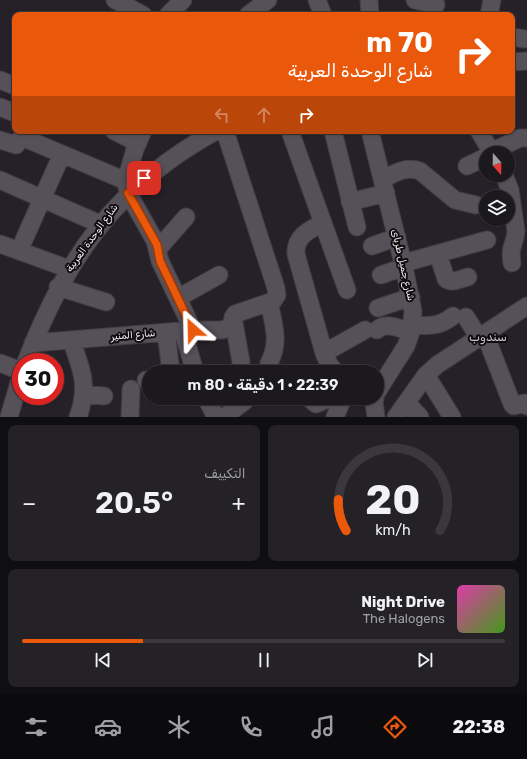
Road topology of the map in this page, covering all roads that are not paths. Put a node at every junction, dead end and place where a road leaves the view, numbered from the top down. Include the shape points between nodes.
1 (183, 0) edge
2 (268, 0) edge
3 (317, 0) edge
4 (369, 0) edge
5 (415, 0) edge
6 (492, 0) edge
7 (119, 1) edge
8 (436, 5) dead end
9 (138, 12) edge
10 (171, 12) edge
11 (252, 12) edge
12 (322, 12) edge
13 (370, 12) edge
14 (490, 12) edge
15 (527, 61) edge
16 (515, 62) edge
17 (0, 80) edge
18 (12, 85) edge
19 (0, 107) edge
20 (12, 112) edge
21 (128, 134) edge
22 (206, 134) edge
23 (226, 134) edge
24 (291, 134) edge
25 (334, 134) edge
26 (371, 134) edge
27 (480, 134) edge
28 (26, 135) edge
29 (141, 137) edge
30 (527, 138) edge
31 (0, 140) edge
32 (486, 146) edge
33 (505, 146) edge
34 (62, 154) junction
35 (479, 160) edge
36 (466, 166) dead end
37 (0, 180) edge
38 (507, 182) edge
39 (384, 186) junction
40 (127, 187) junction
41 (42, 199) junction
42 (350, 202) junction
43 (476, 205) dead end
44 (186, 217) dead end
45 (323, 223) junction
46 (100, 224) junction
47 (357, 227) dead end
48 (397, 237) junction
49 (487, 240) dead end
50 (0, 244) edge
51 (372, 246) dead end
52 (158, 249) junction
53 (19, 251) junction
54 (438, 254) junction
55 (512, 263) dead end
56 (404, 265) junction
57 (69, 269) junction
58 (219, 275) dead end
59 (381, 275) dead end
60 (468, 276) dead end
61 (58, 288) junction
62 (347, 290) dead end
63 (411, 297) junction
64 (178, 298) junction
65 (106, 302) dead end
66 (269, 303) junction
67 (527, 306) edge
68 (378, 308) dead end
69 (233, 317) junction
70 (412, 328) junction
71 (188, 330) junction
72 (166, 332) junction
73 (482, 336) junction
74 (71, 340) junction
75 (33, 343) junction
76 (29, 353) edge
77 (324, 353) junction
78 (0, 363) edge
79 (269, 364) dead end
80 (170, 365) edge
81 (194, 365) edge
82 (241, 365) edge
83 (330, 365) edge
84 (12, 368) edge
85 (426, 375) junction
86 (384, 381) edge
87 (131, 389) dead end
88 (85, 394) junction
89 (104, 396) dead end
90 (407, 403) junction
91 (13, 405) edge
92 (210, 405) edge
93 (240, 405) edge
94 (340, 405) edge
95 (374, 405) edge
96 (527, 406) edge
97 (9, 417) edge
98 (78, 417) edge
99 (130, 417) edge
100 (216, 417) edge
101 (224, 417) edge
102 (334, 417) edge
103 (376, 417) edge
104 (396, 417) edge
105 (420, 417) edge
106 (452, 417) edge

1 - 10 street
2 - 11 street
3 - 12 street
4 - 13 street
5 - 8 street
6 - 14 street
7 - 9 street
15 - 16 street
17 - 18 street
19 - 20 street
21 - 29 street
22 - 40 street, شارع الوحدة العربية via 192,138 153,171
23 - 66 street via 276,288 277,295
24 - 45 street
25 - 42 street
26 - 39 street, شارع جميل طرباى
27 - 32 street
28 - 31 street via 16,145
28 - 34 street
29 - 40 street
30 - 33 street via 520,138
34 - 40 street
34 - 41 street
35 - 36 street
37 - 41 street
38 - 55 street via 512,195 516,231 510,249
39 - 42 street
39 - 43 street via 402,170 414,169 420,171 455,200
39 - 48 street, شارع جميل طرباى
40 - 46 street, شارع الوحدة العربية
40 - 52 street
41 - 46 street
41 - 53 street
42 - 47 street
44 - 52 street
45 - 62 street
45 - 77 street via 304,234 296,246 296,254
46 - 57 street, شارع الوحدة العربية
48 - 51 street
48 - 56 street, شارع جميل طرباى
49 - 54 street
50 - 53 street
52 - 64 street via 160,261
53 - 57 street
54 - 56 street
54 - 60 street via 446,279 453,282
56 - 59 street
56 - 63 street, شارع جميل طرباى
57 - 61 street, شارع الوحدة العربية
58 - 64 street
61 - 65 street
61 - 75 street, شارع الوحدة العربية
63 - 68 street
63 - 70 street, شارع جميل طرباى
64 - 71 street
66 - 69 street, شارع المنير via 238,312
66 - 79 street via 276,343
67 - 73 street
69 - 71 street, شارع المنير via 230,327 226,329
69 - 82 street
70 - 73 street via 431,327 460,317
70 - 77 street via 380,327
70 - 86 street, شارع جميل طرباى via 406,346
71 - 72 street, شارع المنير
71 - 81 street
72 - 74 street, شارع المنير
72 - 80 street
73 - 85 street via 453,353
73 - 96 street via 512,404 514,406 524,403
74 - 75 street, شارع المنير
74 - 88 street via 85,384
75 - 76 street, شارع الوحدة العربية
77 - 83 street
78 - 84 street
85 - 90 street
85 - 106 street
87 - 99 street
88 - 89 street
88 - 98 street
90 - 104 street
90 - 105 street
91 - 97 street
92 - 100 street
93 - 101 street
94 - 102 street
95 - 103 street

